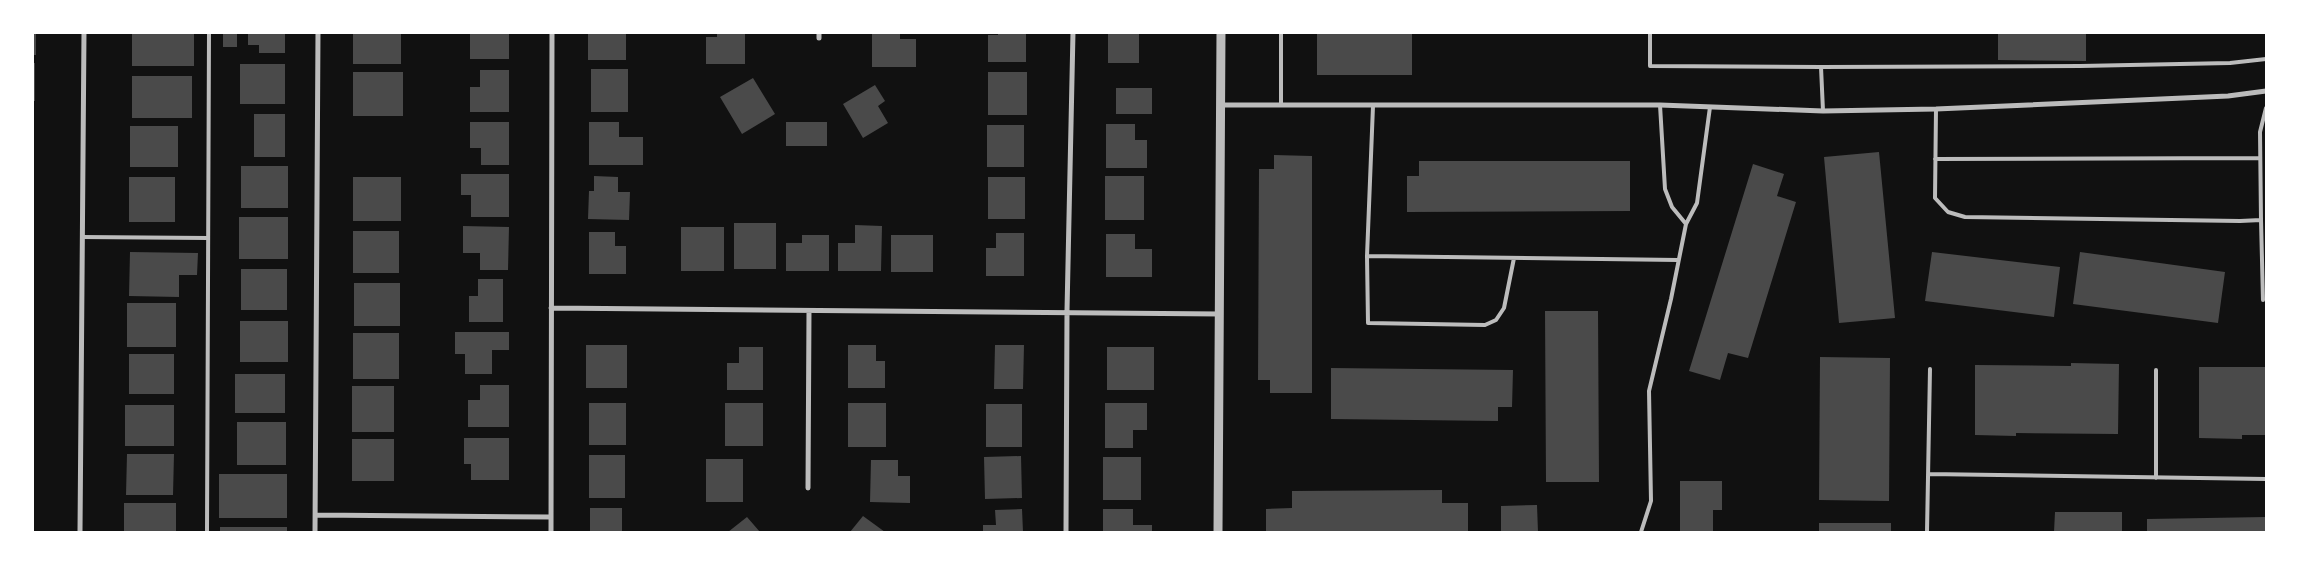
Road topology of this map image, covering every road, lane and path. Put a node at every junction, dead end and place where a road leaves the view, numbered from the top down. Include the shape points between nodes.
1 (84, 32) edge
2 (209, 32) edge
3 (318, 32) edge
4 (552, 32) edge
5 (1073, 32) edge
6 (1221, 32) edge
7 (1281, 32) edge
8 (1650, 32) edge
9 (2266, 59) edge
10 (1821, 67) junction
11 (2266, 91) edge
12 (1219, 105) junction
13 (1281, 105) junction
14 (1660, 105) junction
15 (1373, 106) junction
16 (1710, 107) junction
17 (2266, 108) edge
18 (1936, 109) junction
19 (1823, 111) junction
20 (2260, 158) junction
21 (1935, 159) junction
22 (2261, 220) junction
23 (1686, 224) junction
24 (82, 237) junction
25 (208, 238) junction
26 (1367, 256) junction
27 (1514, 258) junction
28 (1678, 260) junction
29 (2263, 300) dead end
30 (550, 308) junction
31 (809, 311) junction
32 (1067, 311) junction
33 (1220, 314) junction
34 (1930, 369) dead end
35 (2156, 370) dead end
36 (1928, 474) junction
37 (2156, 478) junction
38 (2266, 480) edge
39 (808, 488) dead end
40 (316, 515) junction
41 (551, 517) junction
42 (80, 532) edge
43 (206, 532) edge
44 (315, 532) edge
45 (551, 532) edge
46 (1066, 532) edge
47 (1218, 532) edge
48 (1641, 532) edge
49 (1927, 532) edge

1 - 24 street
2 - 25 lane
3 - 40 street
4 - 30 street
5 - 32 street
6 - 12 street
7 - 13 lane
8 - 10 lane via 1650,66
9 - 10 lane via 2230,63 2080,66
10 - 19 lane
11 - 18 street via 2228,96
12 - 13 street
12 - 33 street
13 - 15 street
14 - 15 street
14 - 16 street
14 - 23 lane via 1665,189 1672,207
15 - 26 lane
16 - 19 street
16 - 23 lane via 1698,203
17 - 20 lane via 2260,132
18 - 19 street
18 - 21 lane
20 - 21 lane
20 - 22 lane
21 - 22 lane via 1935,198 1948,212 1966,217
22 - 29 lane
23 - 28 lane
24 - 25 lane
24 - 42 street
25 - 43 lane
26 - 27 lane
26 - 27 lane via 1368,324 1469,326 1496,320 1504,308
27 - 28 lane
28 - 48 lane via 1649,391 1651,501
30 - 31 street
30 - 41 street
31 - 32 street
31 - 39 street
32 - 33 street
32 - 46 street
33 - 47 street
34 - 36 lane
35 - 37 lane
36 - 37 lane
36 - 49 lane
37 - 38 lane
40 - 41 street
40 - 44 street
41 - 45 street

